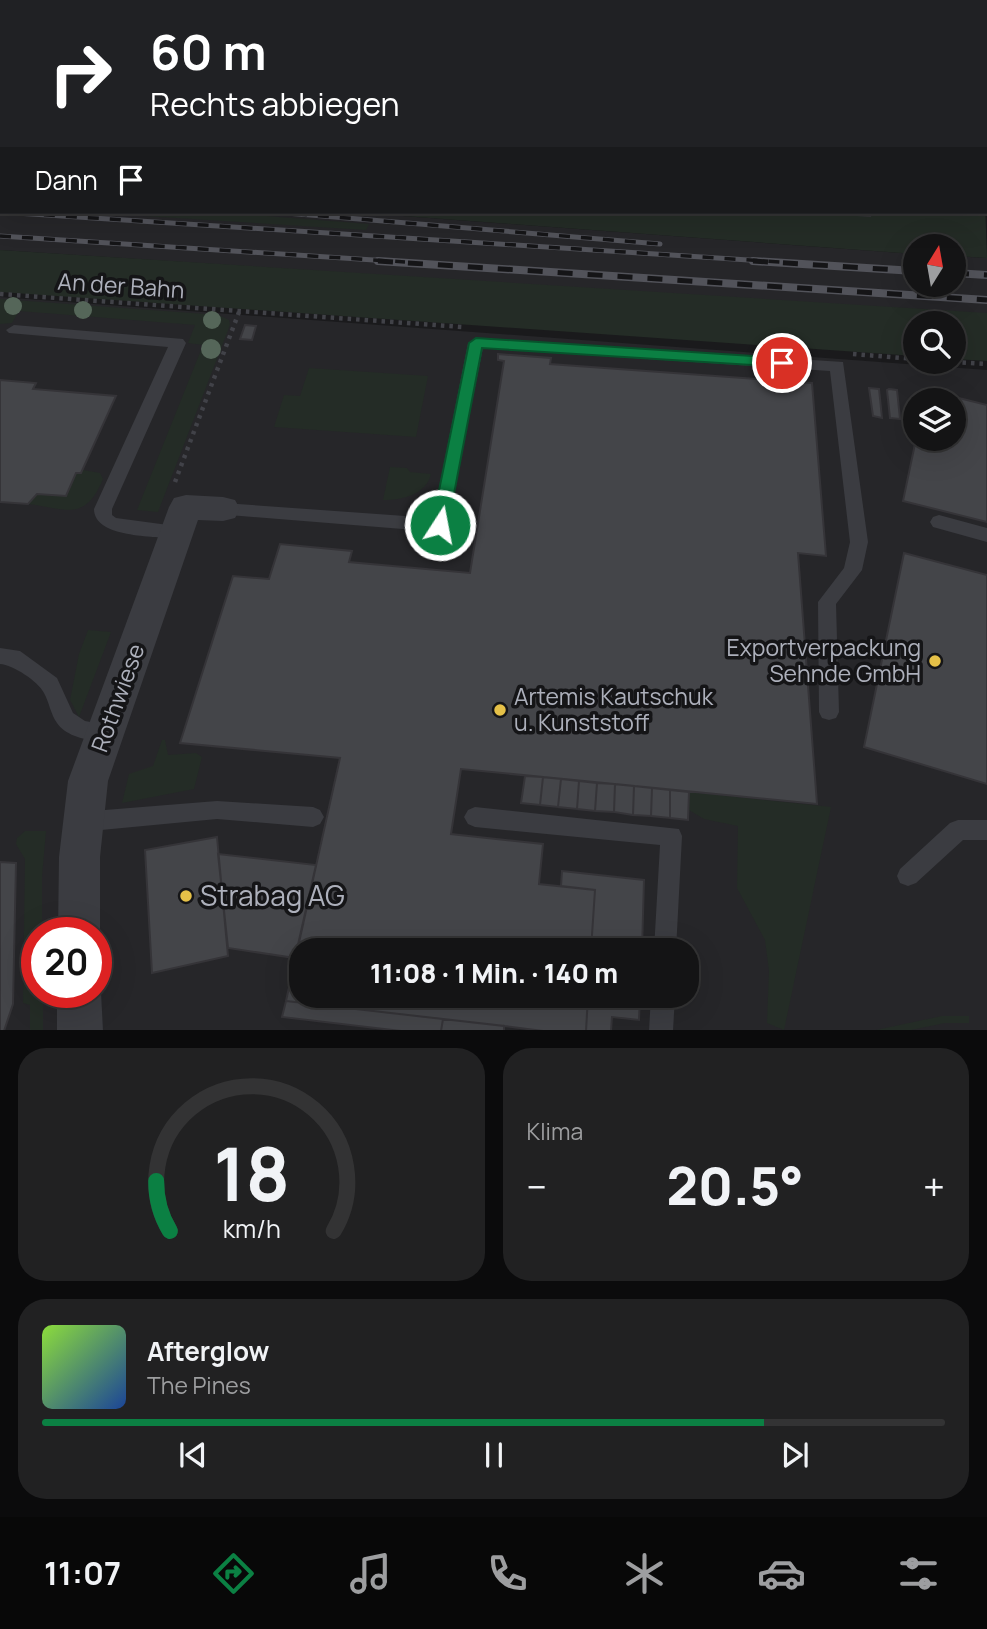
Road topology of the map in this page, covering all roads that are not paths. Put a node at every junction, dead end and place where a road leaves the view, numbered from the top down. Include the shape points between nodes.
1 (14, 330) dead end
2 (223, 509) joint
3 (939, 522) dead end
4 (177, 532) junction
5 (987, 535) edge
6 (0, 656) edge
7 (830, 712) dead end
8 (105, 732) junction
9 (313, 817) dead end
10 (475, 817) dead end
11 (80, 822) junction
12 (987, 830) edge
13 (908, 876) dead end
14 (79, 917) edge
15 (666, 938) edge
16 (79, 1008) edge
17 (662, 1008) edge
18 (80, 1030) edge
19 (661, 1030) edge

1 - 4 lane via 178,343 103,509 103,518 112,524
2 - 4 street, Rothwiese via 186,507
2 - 7 lane via 440,525 476,343 837,366 859,542 853,570 827,602
3 - 5 lane
4 - 8 street, Rothwiese
6 - 8 lane via 13,657 50,684 65,719 81,729
8 - 11 street, Rothwiese
9 - 11 lane via 216,810
10 - 15 lane via 671,836
11 - 14 street, Rothwiese
12 - 13 lane via 958,830
16 - 18 street
17 - 19 lane

